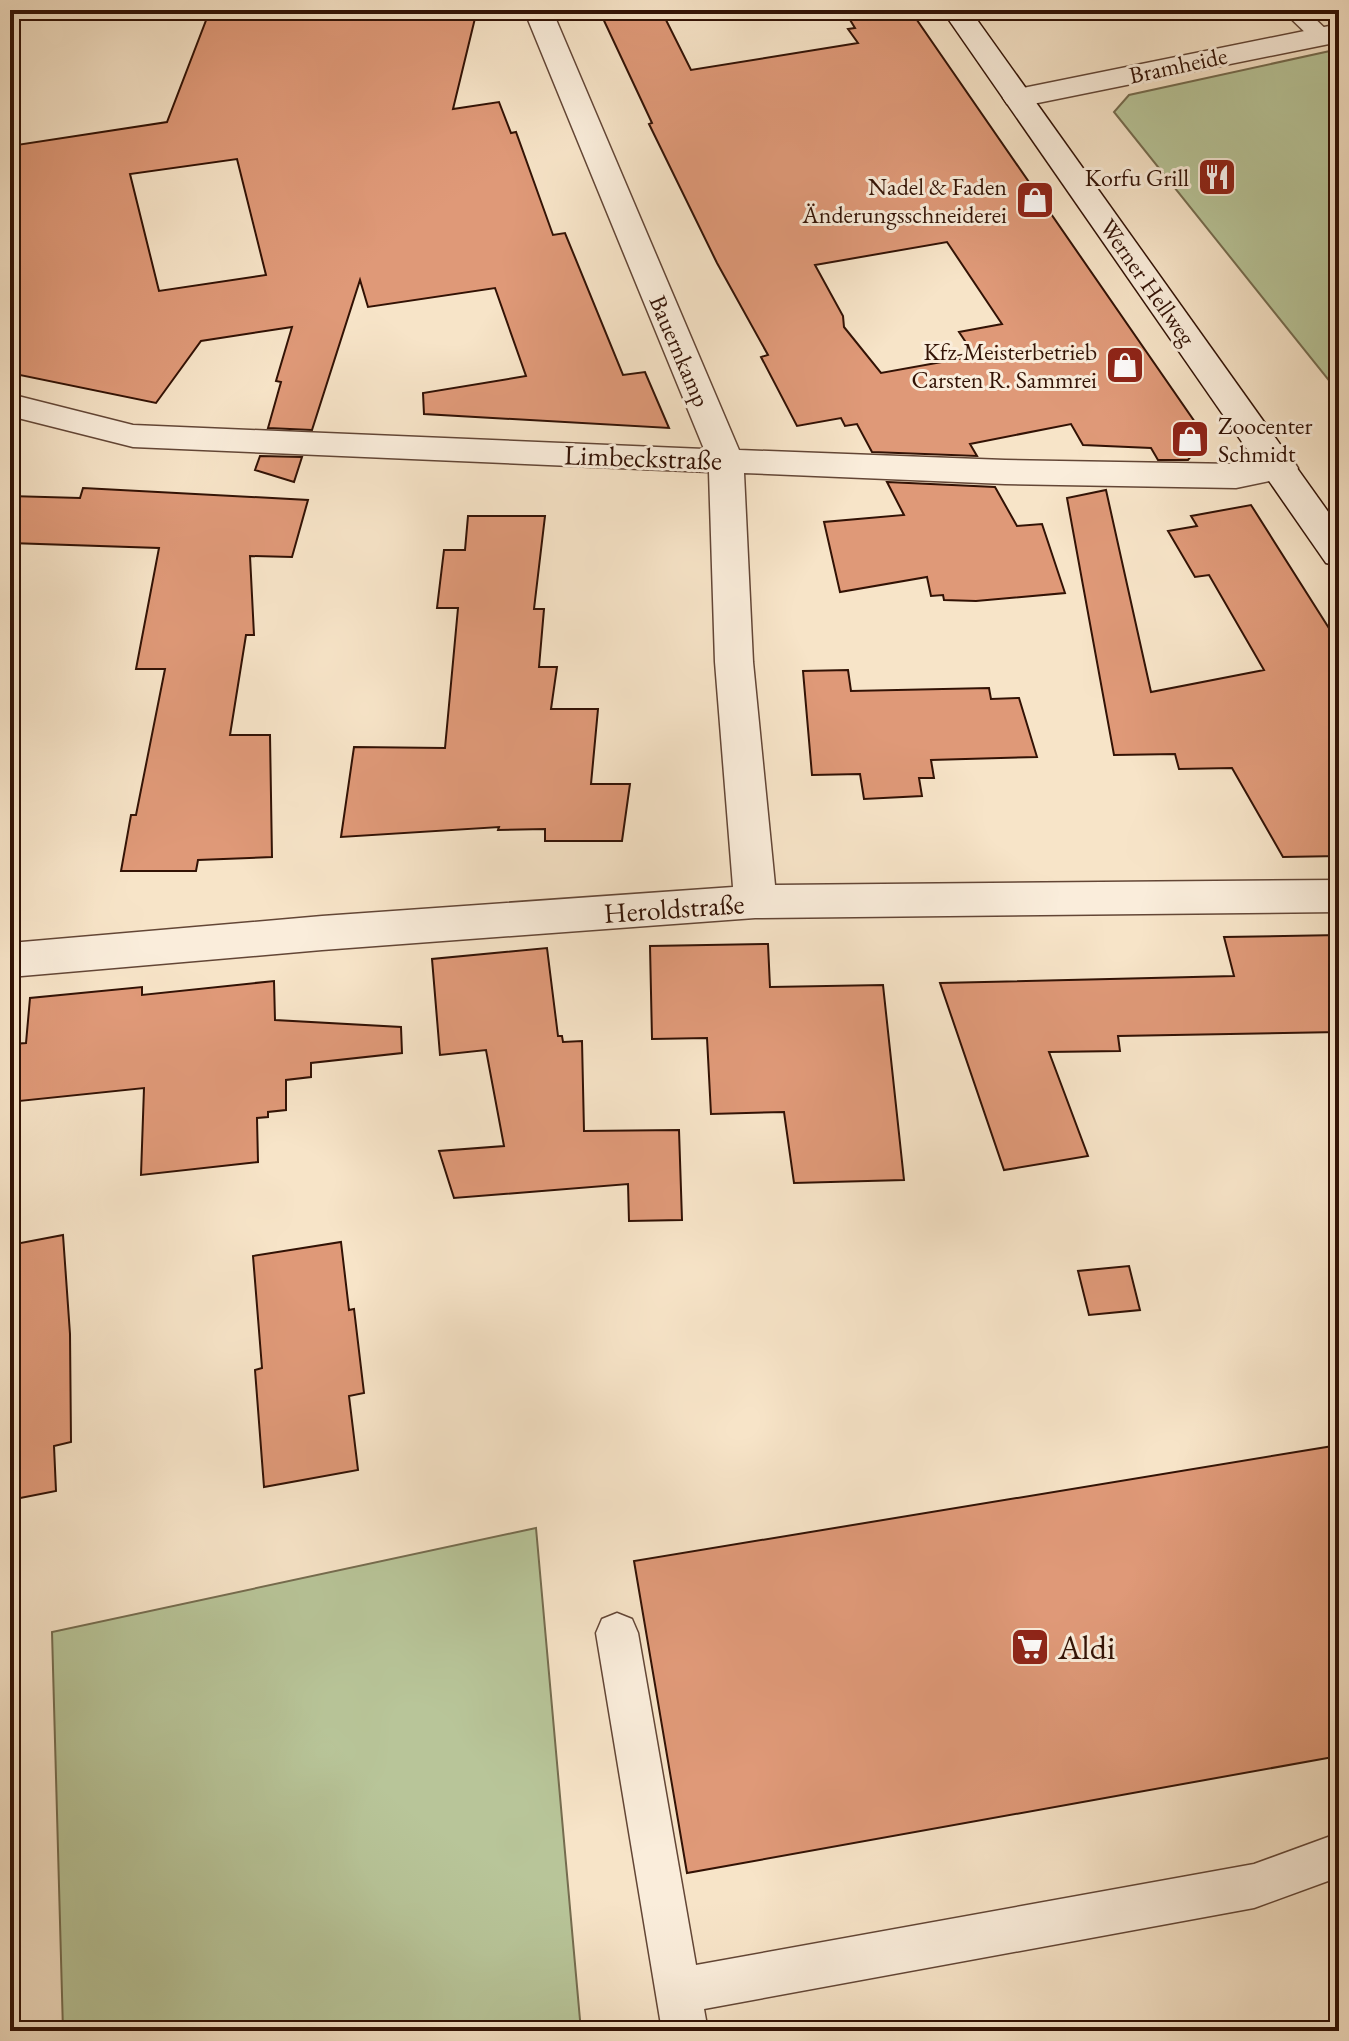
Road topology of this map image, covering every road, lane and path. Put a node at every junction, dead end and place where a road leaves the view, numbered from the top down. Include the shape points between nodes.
1 (538, 10) edge
2 (956, 10) edge
3 (1293, 10) edge
4 (1330, 34) edge
5 (1018, 98) junction
6 (10, 405) edge
7 (726, 460) junction
8 (1280, 468) junction
9 (1339, 554) edge
10 (1339, 896) edge
11 (755, 902) junction
12 (10, 960) edge
13 (617, 1633) dead end
14 (1339, 1855) edge
15 (682, 2011) edge

1 - 7 street, Bauernkamp
2 - 5 street, Werner Hellweg
3 - 4 lane
4 - 5 street, Bramheide
5 - 8 street, Werner Hellweg
6 - 7 street, Limbeckstraße via 133,436
7 - 8 street, Limbeckstraße via 1205,476
7 - 11 street, Bauernkamp via 734,662
8 - 9 street, Werner Hellweg
10 - 11 street, Heroldstraße
11 - 12 street, Heroldstraße
13 - 15 lane
14 - 15 lane via 1254,1886

